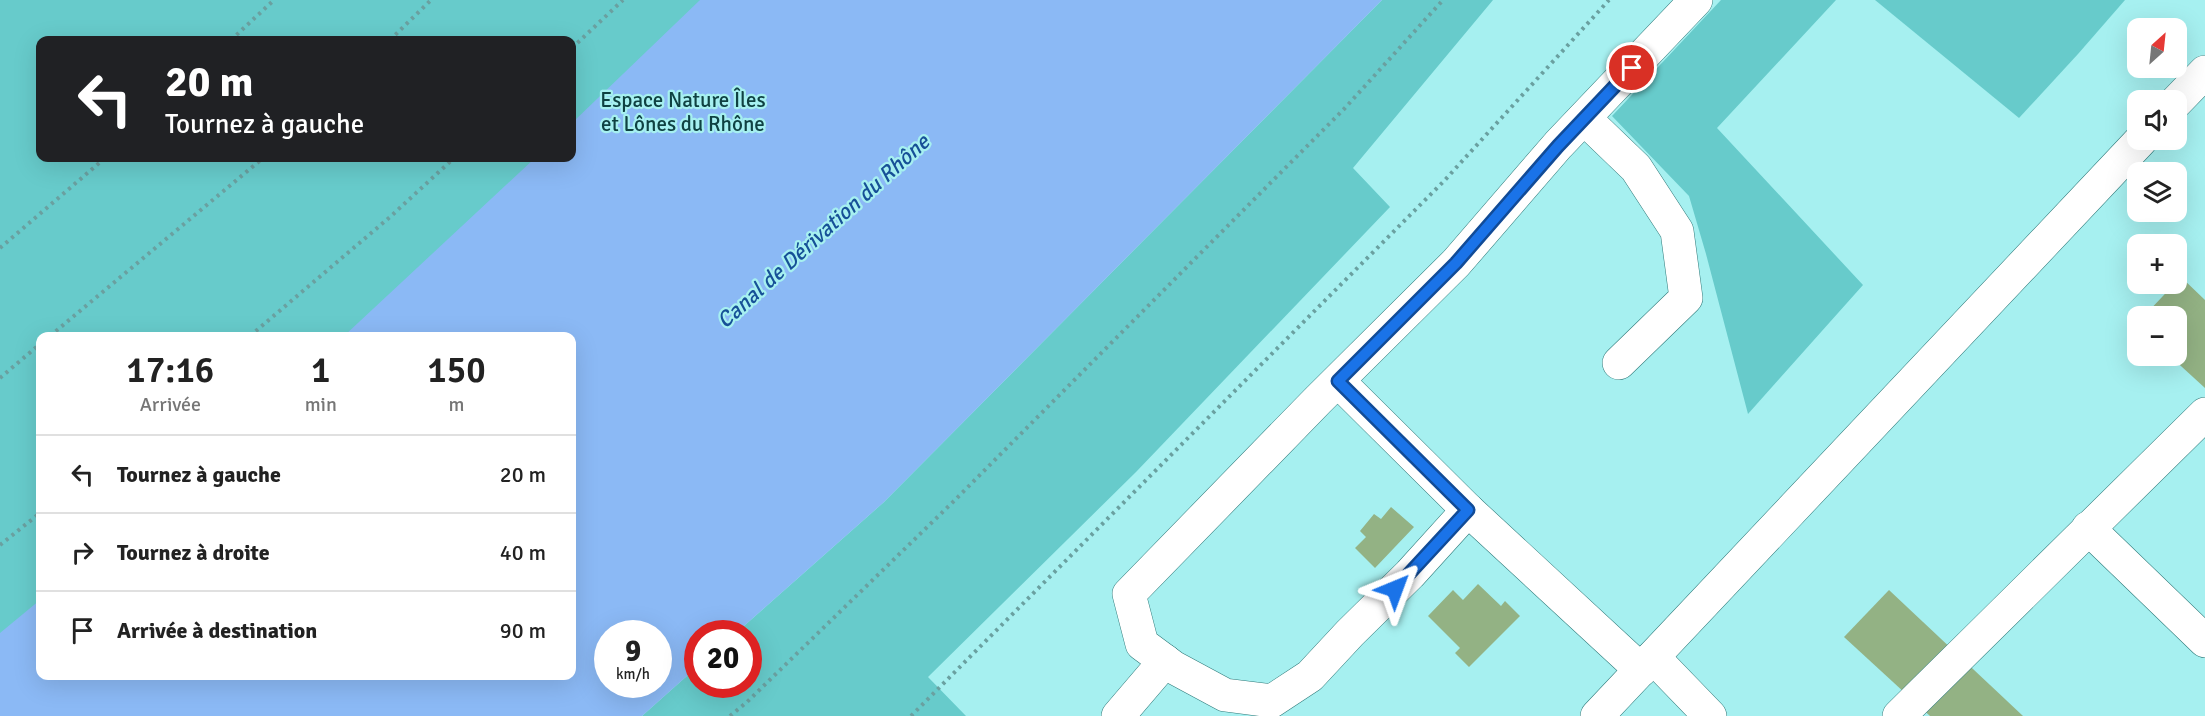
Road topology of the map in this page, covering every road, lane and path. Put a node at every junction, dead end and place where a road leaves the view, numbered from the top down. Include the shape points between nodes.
1 (274, 0) edge
2 (431, 0) edge
3 (623, 0) edge
4 (1443, 0) edge
5 (1609, 0) edge
6 (1696, 0) edge
7 (235, 36) edge
8 (394, 36) edge
9 (576, 44) edge
10 (2205, 72) edge
11 (2187, 91) edge
12 (1584, 118) junction
13 (2132, 150) edge
14 (100, 162) edge
15 (257, 162) edge
16 (450, 162) edge
17 (0, 248) edge
18 (55, 332) edge
19 (254, 332) edge
20 (36, 347) edge
21 (1619, 363) dead end
22 (0, 378) edge
23 (1338, 381) junction
24 (2205, 414) edge
25 (1468, 510) junction
26 (36, 516) edge
27 (2088, 528) junction
28 (0, 545) edge
29 (2205, 641) edge
30 (1165, 661) junction
31 (1647, 664) junction
32 (730, 716) edge
33 (911, 716) edge
34 (1118, 716) edge
35 (1597, 716) edge
36 (1710, 716) edge
37 (1899, 716) edge

1 - 7 path
2 - 8 path
3 - 9 path
4 - 32 path via 1345,108 971,484
5 - 33 path via 1444,181
6 - 12 street
10 - 11 street
12 - 21 street via 1636,168 1677,231 1686,298
12 - 23 street via 1456,263
13 - 31 street
14 - 17 path
15 - 18 path
16 - 19 path
20 - 22 path
23 - 25 street
23 - 30 street via 1129,594 1142,644
24 - 27 street
25 - 30 street via 1310,676 1272,701 1225,695
25 - 31 street
26 - 28 path
27 - 29 street
27 - 37 street
30 - 34 street
31 - 35 street
31 - 36 street

